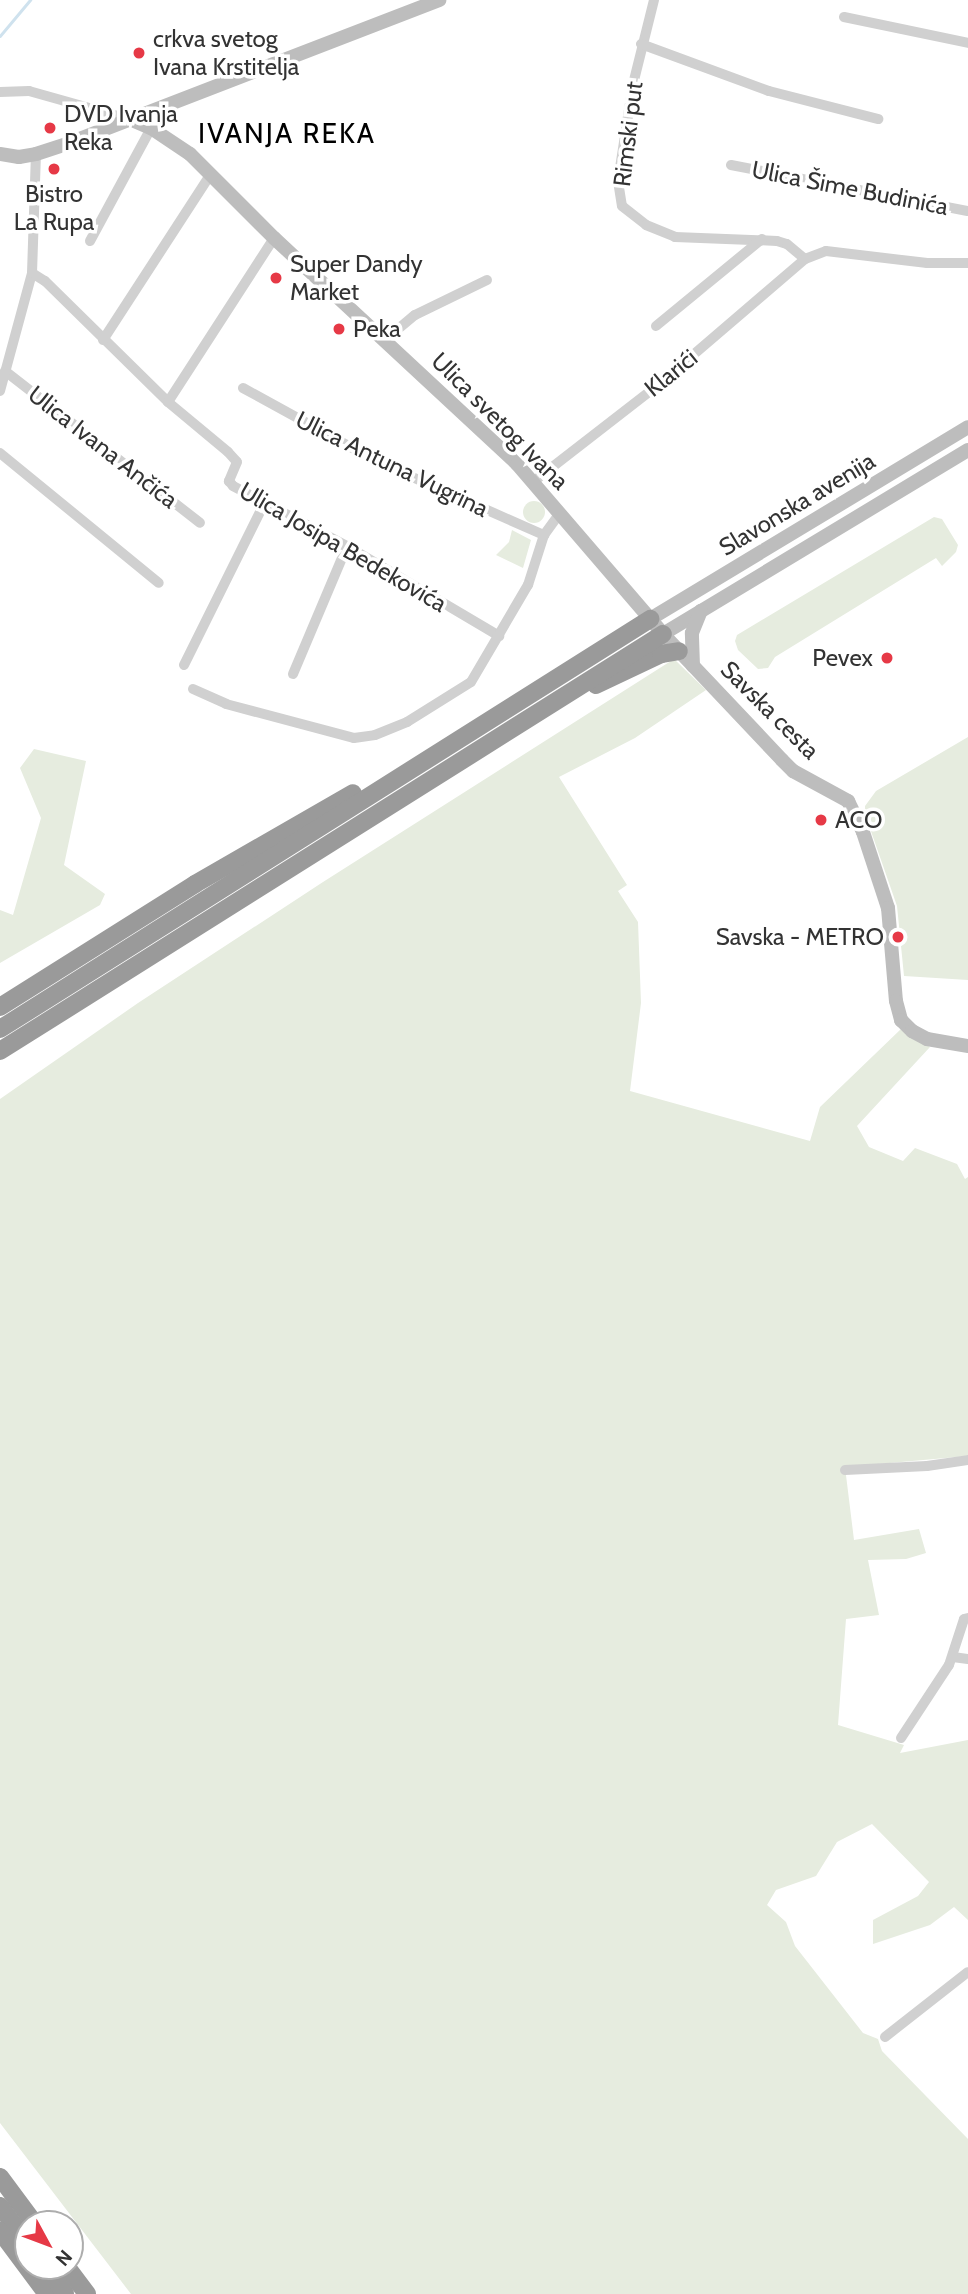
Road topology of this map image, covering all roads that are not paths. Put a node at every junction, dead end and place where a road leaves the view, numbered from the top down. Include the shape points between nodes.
1 (439, 0) edge
2 (654, 0) edge
3 (844, 17) dead end
4 (968, 43) edge
5 (641, 44) junction
6 (0, 92) edge
7 (878, 118) dead end
8 (132, 120) junction
9 (151, 128) junction
10 (0, 154) edge
11 (36, 155) junction
12 (731, 165) dead end
13 (210, 175) junction
14 (968, 211) edge
15 (274, 238) junction
16 (762, 239) junction
17 (90, 241) dead end
18 (805, 259) junction
19 (968, 262) edge
20 (32, 273) junction
21 (487, 280) dead end
22 (656, 326) dead end
23 (103, 340) junction
24 (385, 340) junction
25 (5, 371) junction
26 (0, 388) edge
27 (243, 388) dead end
28 (168, 402) junction
29 (968, 427) edge
30 (968, 450) edge
31 (0, 453) edge
32 (533, 482) junction
33 (265, 502) junction
34 (560, 513) junction
35 (200, 523) dead end
36 (544, 535) junction
37 (347, 546) junction
38 (159, 583) dead end
39 (701, 611) junction
40 (650, 619) junction
41 (663, 634) junction
42 (499, 636) junction
43 (679, 651) junction
44 (184, 665) dead end
45 (693, 666) junction
46 (293, 674) dead end
47 (576, 688) junction
48 (193, 689) dead end
49 (404, 773) junction
50 (0, 1007) edge
51 (0, 1029) edge
52 (24, 1037) junction
53 (968, 1046) edge
54 (0, 1051) edge
55 (0, 1061) edge
56 (968, 1460) edge
57 (845, 1470) dead end
58 (968, 1618) edge
59 (953, 1657) junction
60 (968, 1659) edge
61 (901, 1738) dead end
62 (968, 1972) edge
63 (885, 2037) dead end
64 (0, 2177) edge
65 (0, 2206) edge
66 (25, 2210) edge
67 (14, 2225) edge
68 (0, 2231) edge
69 (47, 2294) edge

1 - 8 street
2 - 5 street, Rimski put
3 - 4 street
5 - 7 street via 769,91
5 - 16 street, Rimski put via 618,181 622,206 646,225 675,237
6 - 8 street via 29,91
8 - 9 street, Ulica svetog Ivana
8 - 11 street
9 - 13 street, Ulica svetog Ivana via 190,154
9 - 17 street
10 - 11 street
11 - 20 street
12 - 14 street, Ulica Šime Budinića
13 - 15 street, Ulica svetog Ivana
13 - 23 street
15 - 24 street, Ulica svetog Ivana
15 - 28 street
16 - 18 street, Rimski put via 787,244
16 - 22 street
18 - 19 street via 826,251 927,263
18 - 32 street, Klarići via 658,385
20 - 23 street, Ulica Josipa Bedekovića
20 - 25 street
21 - 24 street via 415,314
23 - 28 street, Ulica Josipa Bedekovića
24 - 32 street, Ulica svetog Ivana
25 - 26 street
25 - 35 street, Ulica Ivana Ančića
27 - 36 street, Ulica Antuna Vugrina via 376,461
28 - 33 street, Ulica Josipa Bedekovića via 237,462 229,481 233,486
29 - 40 street, Slavonska avenija
30 - 39 street, Slavonska avenija
31 - 38 street
32 - 34 street, Ulica svetog Ivana
33 - 37 street, Ulica Josipa Bedekovića
33 - 44 street
34 - 36 street
34 - 40 street, Ulica svetog Ivana
36 - 42 street via 528,585
37 - 42 street, Ulica Josipa Bedekovića
37 - 46 street
39 - 41 street, Slavonska avenija
39 - 45 street via 692,633
40 - 41 street, Ulica svetog Ivana
40 - 49 highway
41 - 43 street, Savska cesta
41 - 47 highway
42 - 48 street via 471,682 460,691 407,722 364,738 257,713
43 - 45 street, Savska cesta
43 - 47 highway via 661,654 608,681
45 - 53 street, Savska cesta via 793,771 848,801 888,908 901,1020 928,1039
47 - 52 highway
49 - 50 highway via 382,777 288,830
49 - 51 highway
52 - 54 highway
52 - 55 highway via 15,1051
56 - 57 street
58 - 59 street
59 - 60 street
59 - 61 street
62 - 63 street
64 - 66 highway
65 - 67 highway
68 - 69 highway

